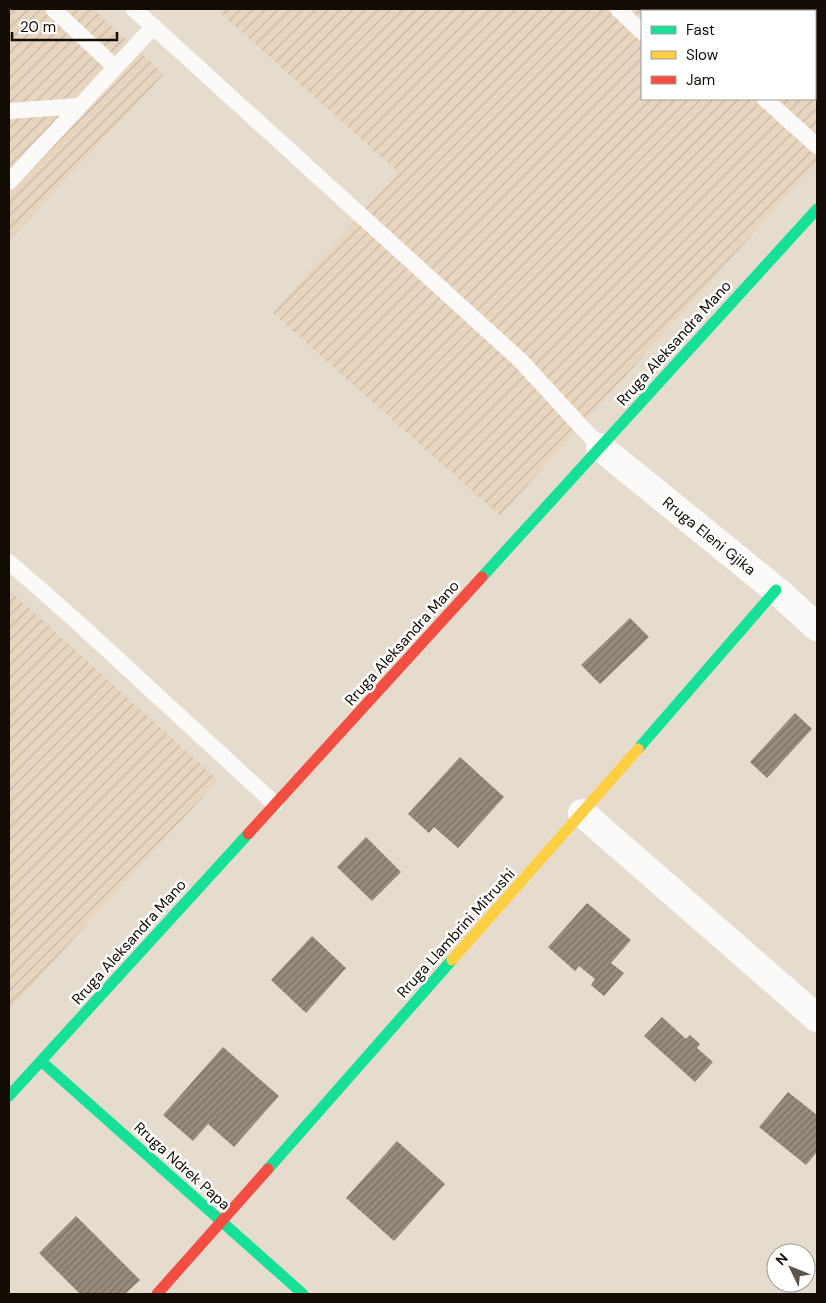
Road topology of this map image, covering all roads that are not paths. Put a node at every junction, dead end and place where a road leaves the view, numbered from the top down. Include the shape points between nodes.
1 (53, 9) edge
2 (134, 9) edge
3 (618, 9) edge
4 (154, 26) junction
5 (641, 31) edge
6 (115, 67) junction
7 (766, 100) edge
8 (79, 106) junction
9 (9, 111) edge
10 (817, 146) edge
11 (9, 182) edge
12 (817, 209) edge
13 (600, 447) junction
14 (9, 562) edge
15 (776, 590) junction
16 (817, 627) edge
17 (275, 804) junction
18 (582, 813) junction
19 (817, 1018) edge
20 (41, 1060) junction
21 (9, 1096) edge
22 (221, 1220) junction
23 (157, 1294) edge
24 (303, 1294) edge

1 - 6 lane
2 - 4 lane
3 - 5 lane
4 - 6 lane
4 - 13 lane via 521,361
6 - 8 lane
7 - 10 lane
8 - 9 lane
8 - 11 lane
12 - 13 street, Rruga Aleksandra Mano
13 - 15 street, Rruga Eleni Gjika
13 - 17 street, Rruga Aleksandra Mano
14 - 17 lane
15 - 16 street, Rruga Eleni Gjika
15 - 18 street, Rruga Llambrini Mitrushi
17 - 20 street, Rruga Aleksandra Mano
18 - 19 street
18 - 22 street, Rruga Llambrini Mitrushi
20 - 21 street, Rruga Aleksandra Mano
20 - 22 street, Rruga Ndrek Papa
22 - 23 street, Rruga Llambrini Mitrushi
22 - 24 street, Rruga Ndrek Papa

